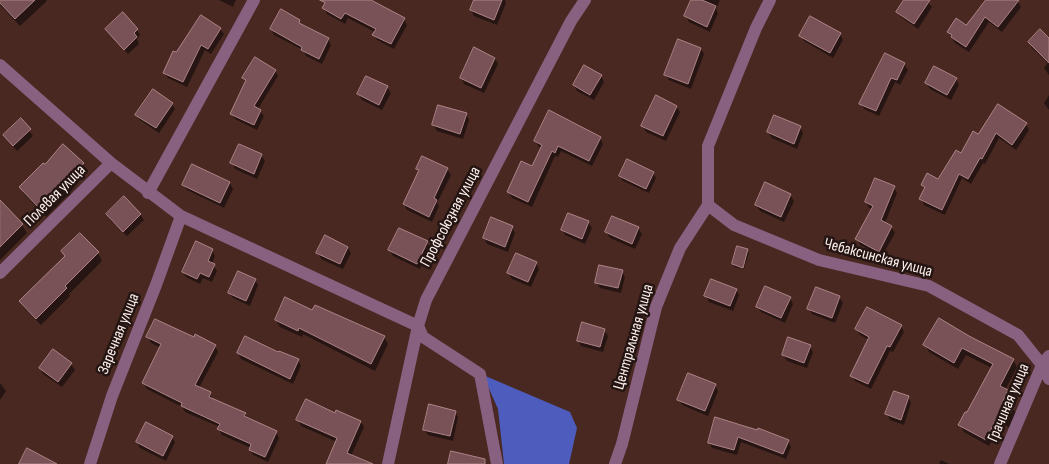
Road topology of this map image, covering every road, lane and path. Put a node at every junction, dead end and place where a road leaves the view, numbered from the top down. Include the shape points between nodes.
1 (254, 0) edge
2 (585, 0) edge
3 (770, 0) edge
4 (0, 65) edge
5 (111, 163) junction
6 (148, 193) junction
7 (708, 205) junction
8 (181, 216) junction
9 (0, 273) edge
10 (418, 326) junction
11 (1046, 360) edge
12 (1049, 379) edge
13 (90, 464) edge
14 (388, 464) edge
15 (497, 464) edge
16 (615, 464) edge
17 (1000, 464) edge

1 - 6 street
2 - 10 street, Профсоюзная улица via 571,21 426,300
3 - 7 street via 708,146
4 - 5 street
5 - 6 street
5 - 9 street, Полевая улица
6 - 8 street
7 - 11 street, Чебаксинская улица via 734,225 819,260 929,286 1018,335
7 - 16 street, Центральная улица via 680,248 656,308
8 - 10 street
8 - 13 street, Заречная улица via 112,396
10 - 14 street, Профсоюзная улица
10 - 15 street via 423,337 480,374
11 - 12 street, Чебаксинская улица
11 - 17 street, Грачиная улица

